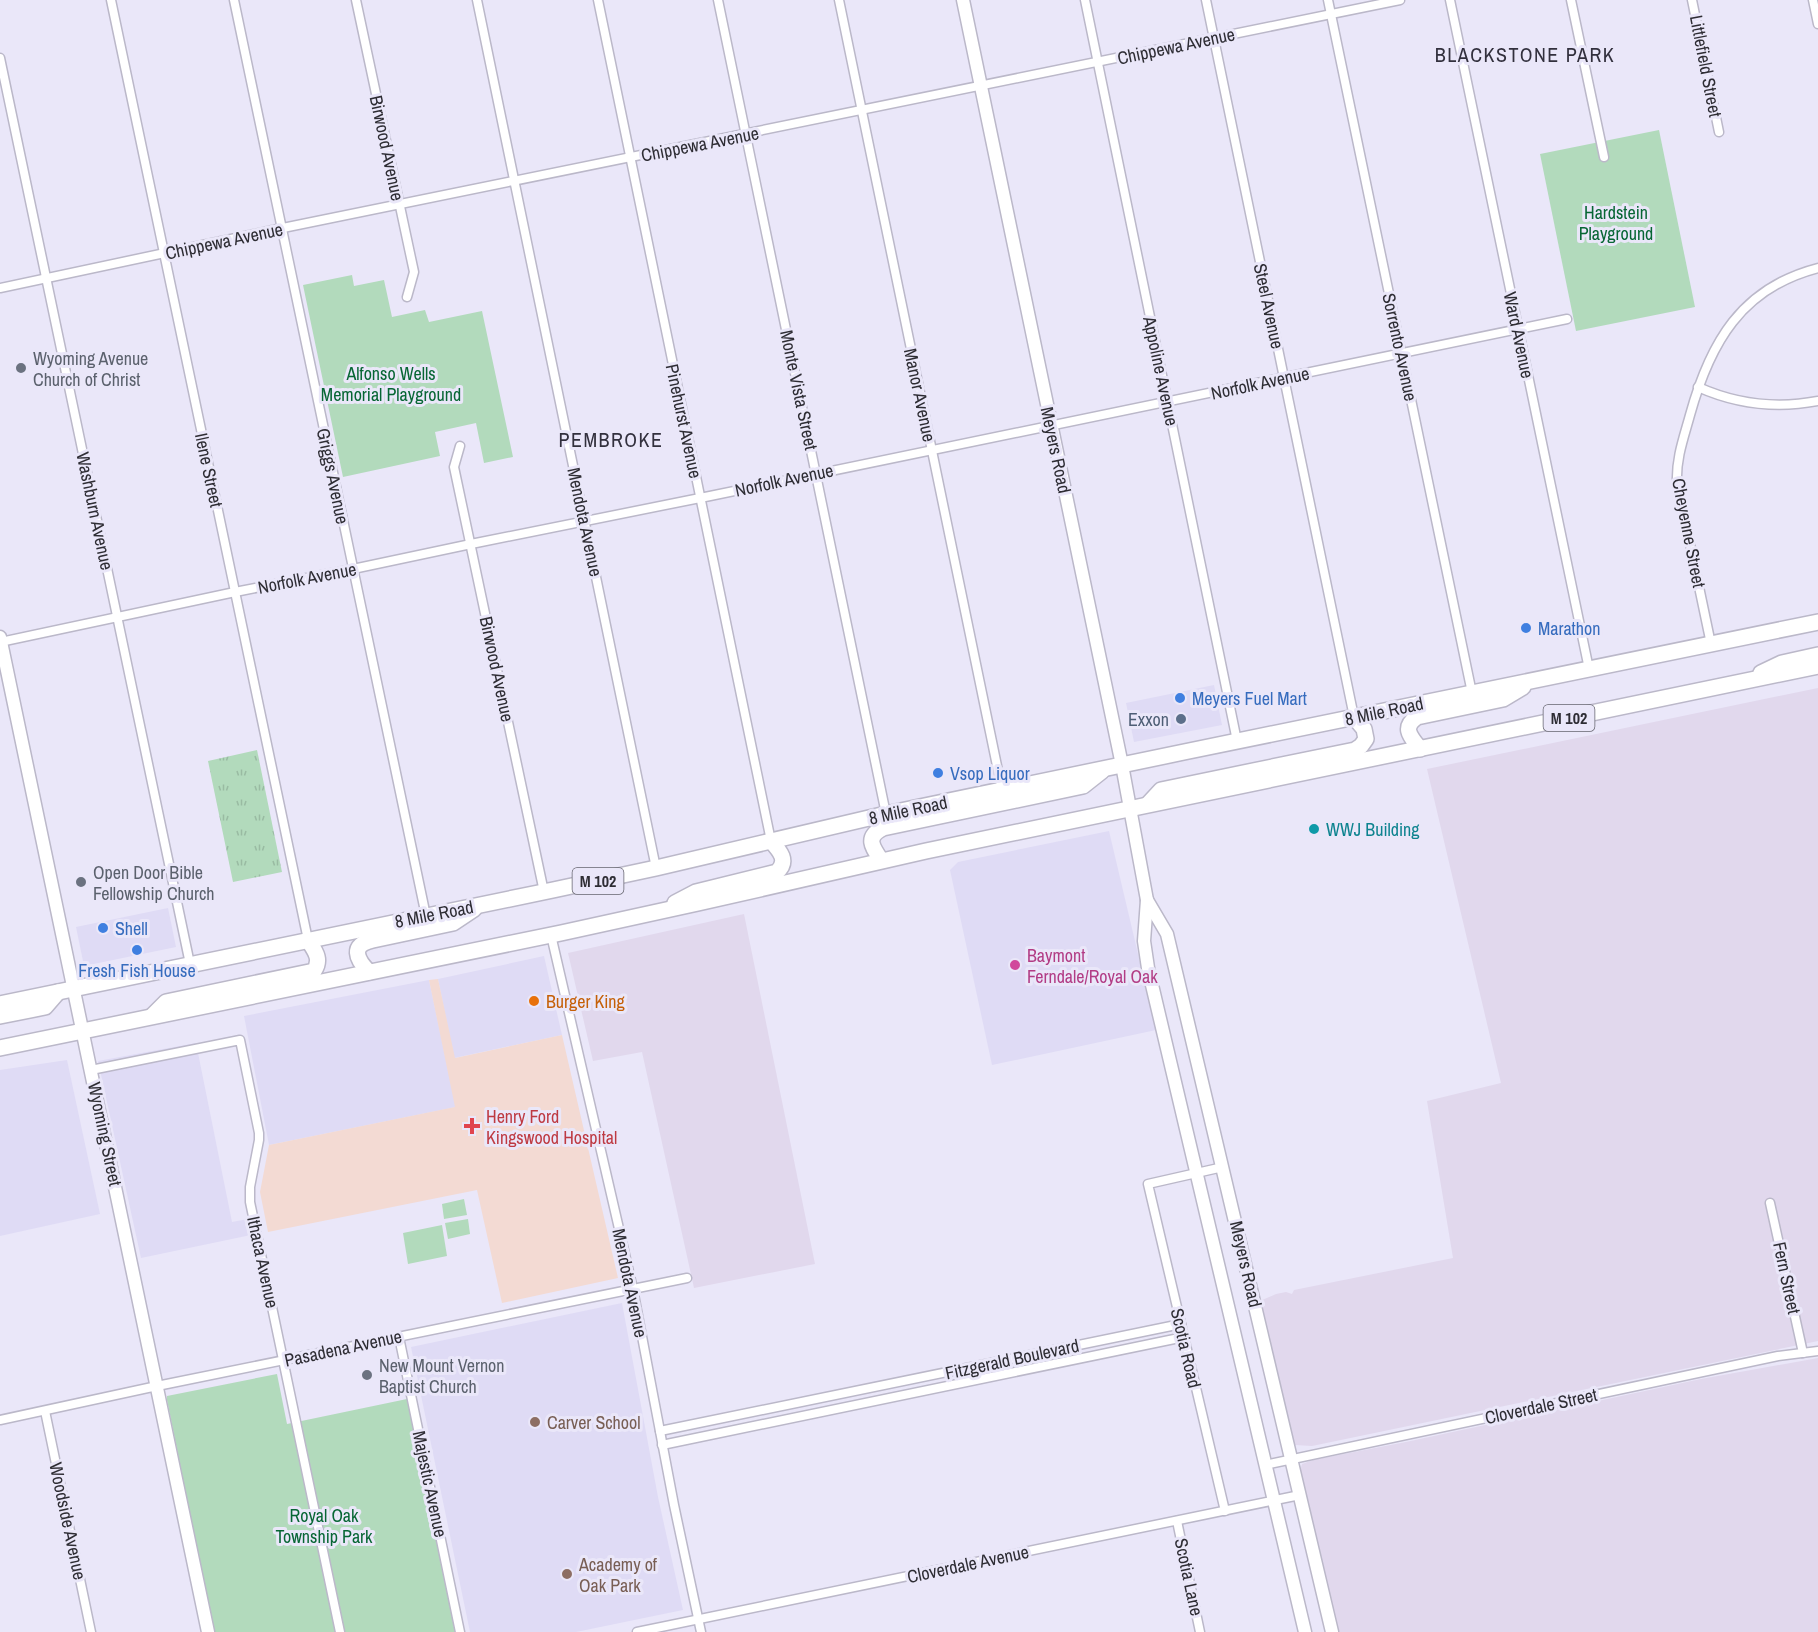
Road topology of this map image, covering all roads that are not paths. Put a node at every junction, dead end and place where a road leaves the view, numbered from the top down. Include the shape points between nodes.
1 (111, 0) edge
2 (234, 0) edge
3 (356, 0) edge
4 (477, 0) edge
5 (598, 0) edge
6 (718, 0) edge
7 (839, 0) edge
8 (963, 0) edge
9 (1085, 0) edge
10 (1206, 0) edge
11 (1328, 0) edge
12 (1400, 0) edge
13 (1450, 0) edge
14 (1571, 0) edge
15 (1692, 0) edge
16 (1813, 0) edge
17 (1331, 14) junction
18 (1818, 24) edge
19 (1214, 38) junction
20 (0, 58) edge
21 (1098, 62) junction
22 (981, 87) junction
23 (862, 111) junction
24 (1719, 132) dead end
25 (746, 135) junction
26 (630, 157) junction
27 (1604, 157) dead end
28 (514, 181) junction
29 (399, 204) junction
30 (282, 228) junction
31 (163, 254) junction
32 (1818, 268) edge
33 (45, 278) junction
34 (0, 288) edge
35 (407, 297) dead end
36 (1567, 319) dead end
37 (1518, 330) junction
38 (1401, 354) junction
39 (1284, 378) junction
40 (1698, 387) junction
41 (1818, 401) edge
42 (1167, 402) junction
43 (1051, 426) junction
44 (460, 446) dead end
45 (932, 450) junction
46 (816, 474) junction
47 (699, 498) junction
48 (584, 520) junction
49 (471, 544) junction
50 (353, 569) junction
51 (235, 592) junction
52 (117, 618) junction
53 (1818, 622) edge
54 (0, 640) edge
55 (1711, 644) junction
56 (1818, 655) edge
57 (1818, 666) edge
58 (1589, 669) junction
59 (1533, 681) junction
60 (1742, 682) junction
61 (1472, 693) junction
62 (1354, 717) junction
63 (1238, 741) junction
64 (1420, 749) junction
65 (1122, 765) junction
66 (1104, 769) junction
67 (1002, 790) junction
68 (1148, 804) junction
69 (1129, 808) junction
70 (886, 814) junction
71 (771, 841) junction
72 (881, 860) junction
73 (656, 868) junction
74 (544, 892) junction
75 (1148, 900) junction
76 (479, 905) junction
77 (659, 912) junction
78 (426, 916) junction
79 (551, 935) junction
80 (308, 940) junction
81 (190, 964) junction
82 (369, 972) junction
83 (74, 988) junction
84 (58, 992) junction
85 (0, 1004) edge
86 (0, 1016) edge
87 (152, 1016) junction
88 (83, 1031) junction
89 (0, 1048) edge
90 (91, 1071) junction
91 (1223, 1167) junction
92 (1197, 1174) junction
93 (1770, 1203) dead end
94 (687, 1278) dead end
95 (633, 1289) junction
96 (1181, 1324) junction
97 (399, 1337) junction
98 (1184, 1337) junction
99 (1090, 1342) junction
100 (1818, 1351) edge
101 (1803, 1353) junction
102 (1093, 1355) junction
103 (284, 1360) junction
104 (933, 1375) junction
105 (157, 1386) junction
106 (936, 1388) junction
107 (850, 1392) junction
108 (854, 1405) junction
109 (766, 1409) junction
110 (45, 1411) junction
111 (0, 1420) edge
112 (770, 1422) junction
113 (660, 1431) junction
114 (662, 1445) junction
115 (1291, 1459) junction
116 (1265, 1465) junction
117 (1300, 1495) junction
118 (1274, 1502) junction
119 (1225, 1511) junction
120 (1177, 1521) junction
121 (698, 1620) junction
122 (91, 1632) edge
123 (208, 1632) edge
124 (340, 1632) edge
125 (460, 1632) edge
126 (637, 1632) edge
127 (701, 1632) edge
128 (1200, 1632) edge
129 (1305, 1632) edge
130 (1332, 1632) edge

1 - 31 street, Ilene Street
2 - 30 street, Griggs Avenue
3 - 29 street, Birwood Avenue
4 - 28 street, Mendota Avenue
5 - 26 street, Pinehurst Avenue
6 - 25 street, Monte Vista Street
7 - 23 street, Manor Avenue
8 - 22 street, Meyers Road
9 - 21 street, Appoline Avenue
10 - 19 street, Steel Avenue
11 - 17 street, Sorrento Avenue
12 - 17 street, Chippewa Avenue
13 - 37 street, Ward Avenue
14 - 27 street
15 - 24 street, Littlefield Street
16 - 18 street
17 - 19 street, Chippewa Avenue
17 - 38 street, Sorrento Avenue
19 - 21 street, Chippewa Avenue
19 - 39 street, Steel Avenue
20 - 33 street, Washburn Avenue
21 - 22 street, Chippewa Avenue
21 - 42 street, Appoline Avenue
22 - 23 street, Chippewa Avenue
22 - 43 street, Meyers Road
23 - 25 street, Chippewa Avenue
23 - 45 street, Manor Avenue
25 - 26 street, Chippewa Avenue
25 - 46 street, Monte Vista Street
26 - 28 street, Chippewa Avenue
26 - 47 street, Pinehurst Avenue
28 - 29 street, Chippewa Avenue
28 - 48 street, Mendota Avenue
29 - 30 street, Chippewa Avenue
29 - 35 street, Birwood Avenue via 414,272
30 - 31 street, Chippewa Avenue
30 - 50 street, Griggs Avenue
31 - 33 street, Chippewa Avenue
31 - 51 street, Ilene Street
32 - 40 street, Cheyenne Street via 1784,280 1750,302 1724,332
33 - 34 street, Chippewa Avenue
33 - 52 street, Washburn Avenue
36 - 37 street, Norfolk Avenue
37 - 38 street, Norfolk Avenue
37 - 58 street, Ward Avenue
38 - 39 street, Norfolk Avenue
38 - 61 street, Sorrento Avenue
39 - 42 street, Norfolk Avenue
39 - 62 street, Steel Avenue
40 - 41 street via 1745,403 1791,405
40 - 55 street, Cheyenne Street via 1678,458 1677,482
42 - 43 street, Norfolk Avenue
42 - 63 street, Appoline Avenue
43 - 45 street, Norfolk Avenue
43 - 65 street, Meyers Road
44 - 49 street, Birwood Avenue via 454,467
45 - 46 street, Norfolk Avenue
45 - 67 street, Manor Avenue
46 - 47 street, Norfolk Avenue
46 - 70 street, Monte Vista Street
47 - 48 street, Norfolk Avenue
47 - 71 street, Pinehurst Avenue
48 - 49 street, Norfolk Avenue
48 - 73 street, Mendota Avenue
49 - 50 street, Norfolk Avenue
49 - 74 street, Birwood Avenue
50 - 51 street, Norfolk Avenue
50 - 78 street, Griggs Avenue
51 - 52 street, Norfolk Avenue
51 - 80 street, Ilene Street
52 - 54 street, Norfolk Avenue
52 - 81 street, Washburn Avenue
53 - 55 highway, 8 Mile Road / M 102
54 - 83 street, Wyoming Street
55 - 58 highway, 8 Mile Road / M 102
56 - 60 highway via 1782,663
57 - 60 highway, M 102
58 - 59 highway, 8 Mile Road / M 102
59 - 61 highway, 8 Mile Road / M 102
59 - 64 highway via 1503,699 1417,717 1408,730
60 - 64 highway, M 102
61 - 62 highway, 8 Mile Road / M 102
62 - 63 highway, 8 Mile Road / M 102
62 - 68 highway via 1364,729 1366,739 1355,750 1161,790
63 - 65 highway, 8 Mile Road / M 102
64 - 68 highway, M 102
65 - 66 highway, 8 Mile Road / M 102
65 - 69 street, Meyers Road
66 - 67 highway, 8 Mile Road / M 102
66 - 72 highway via 1083,786 884,828 876,832 872,841
67 - 70 highway, 8 Mile Road / M 102
68 - 69 highway, M 102
69 - 72 highway, M 102
69 - 75 street, Meyers Road
70 - 71 highway, 8 Mile Road / M 102
71 - 73 highway, 8 Mile Road / M 102
71 - 77 highway via 783,860 777,872 696,892
72 - 77 highway, M 102
73 - 74 highway, 8 Mile Road / M 102
74 - 76 highway, 8 Mile Road / M 102
75 - 91 street, Meyers Road via 1167,934
75 - 92 street, Meyers Road via 1144,941 1148,968
76 - 78 highway, 8 Mile Road / M 102
76 - 82 highway via 453,923 361,944 358,960
77 - 79 highway, M 102
78 - 80 highway, 8 Mile Road / M 102
79 - 82 highway, M 102
79 - 95 street, Mendota Avenue
80 - 81 highway, 8 Mile Road / M 102
80 - 87 highway via 318,956 314,971 166,1002
81 - 83 highway, 8 Mile Road / M 102
82 - 87 highway, M 102
83 - 84 highway, 8 Mile Road / M 102
83 - 88 street, Wyoming Street
84 - 85 highway, 8 Mile Road / M 102
84 - 86 highway via 45,1006
87 - 88 highway, M 102
88 - 89 highway, M 102
88 - 90 street, Wyoming Street
90 - 103 street, Ithaca Avenue via 240,1040 259,1133 250,1202
90 - 105 street, Wyoming Street
91 - 92 street
91 - 115 street, Meyers Road
92 - 96 street, Scotia Road via 1148,1184
92 - 116 street, Meyers Road
93 - 101 street, Fern Street
94 - 95 street, Pasadena Avenue
95 - 97 street, Pasadena Avenue
95 - 113 street, Mendota Avenue
96 - 98 street, Scotia Road
96 - 99 street, Fitzgerald Boulevard
97 - 103 street, Pasadena Avenue
97 - 125 street, Majestic Avenue
98 - 102 street, Fitzgerald Boulevard
98 - 119 street, Scotia Road
99 - 102 street, Fitzgerald Boulevard
99 - 104 street, Fitzgerald Boulevard
100 - 101 street, Cloverdale Street
101 - 115 street, Cloverdale Street
102 - 106 street, Fitzgerald Boulevard
103 - 105 street, Pasadena Avenue
103 - 124 street, Ithaca Avenue
104 - 106 street, Fitzgerald Boulevard
104 - 107 street, Fitzgerald Boulevard
105 - 110 street, Pasadena Avenue
105 - 123 street, Wyoming Street
106 - 108 street, Fitzgerald Boulevard
107 - 108 street
107 - 109 street, Fitzgerald Boulevard
108 - 112 street, Fitzgerald Boulevard
109 - 112 street
109 - 113 street, Fitzgerald Boulevard
110 - 111 street, Pasadena Avenue
110 - 122 street, Woodside Avenue
112 - 114 street, Fitzgerald Boulevard
113 - 114 street, Mendota Avenue
114 - 121 street, Mendota Avenue
115 - 116 street, Cloverdale Street
115 - 117 street, Meyers Road
116 - 118 street, Meyers Road
117 - 118 street, Cloverdale Avenue
117 - 130 street, Meyers Road
118 - 119 street, Cloverdale Avenue
118 - 129 street, Meyers Road
119 - 120 street, Cloverdale Avenue
120 - 121 street, Cloverdale Avenue
120 - 128 street, Scotia Lane
121 - 126 street, Cloverdale Avenue
121 - 127 street, Mendota Avenue

